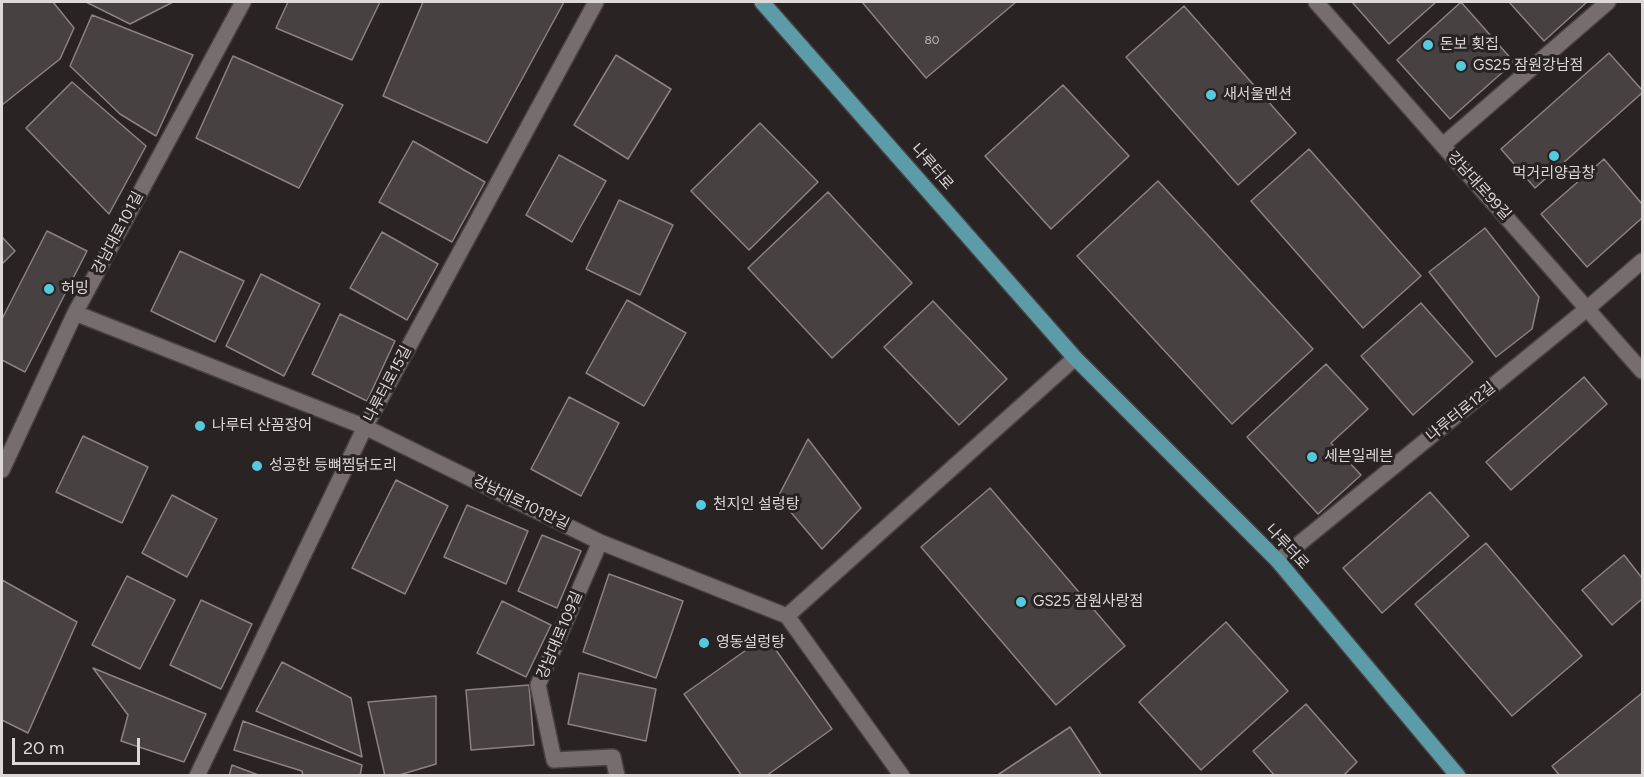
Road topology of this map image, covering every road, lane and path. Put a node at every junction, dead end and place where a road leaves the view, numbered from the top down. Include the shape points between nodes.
1 (243, 2) edge
2 (596, 2) edge
3 (762, 2) edge
4 (1316, 2) edge
5 (1608, 2) edge
6 (1443, 145) junction
7 (1642, 261) edge
8 (1588, 308) junction
9 (75, 313) junction
10 (1075, 358) junction
11 (1642, 370) edge
12 (365, 427) junction
13 (2, 470) edge
14 (600, 542) junction
15 (1278, 561) junction
16 (787, 616) junction
17 (197, 776) edge
18 (617, 776) edge
19 (902, 776) edge
20 (1458, 776) edge

1 - 9 street, 강남대로101길
2 - 12 street, 나루터로15길
3 - 10 main road, 나루터로
4 - 6 street, 강남대로99길
5 - 6 street
6 - 8 street, 강남대로99길
7 - 8 street, 나루터로12길
8 - 11 street, 강남대로99길
8 - 15 street, 나루터로12길
9 - 12 street, 강남대로101안길
9 - 13 street, 강남대로101길
10 - 15 main road, 나루터로
10 - 16 street
12 - 14 street, 강남대로101안길
12 - 17 street, 나루터로15길
14 - 16 street, 강남대로101안길
14 - 18 street, 강남대로109길 via 538,685 554,760 613,757
15 - 20 main road, 나루터로
16 - 19 street

